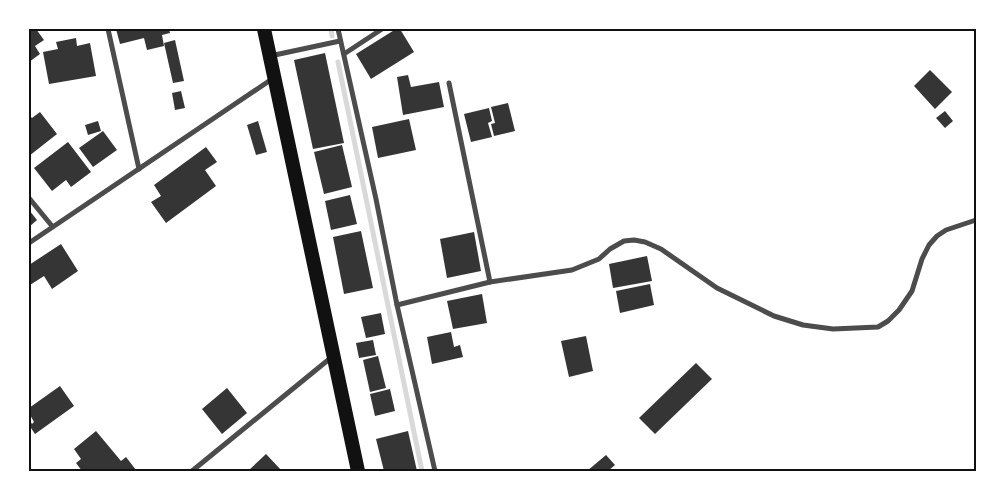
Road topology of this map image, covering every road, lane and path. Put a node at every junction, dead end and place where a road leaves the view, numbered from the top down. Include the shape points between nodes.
1 (108, 29) edge
2 (264, 29) edge
3 (338, 29) edge
4 (382, 29) edge
5 (340, 41) junction
6 (344, 54) junction
7 (270, 56) junction
8 (275, 77) junction
9 (449, 83) dead end
10 (139, 169) junction
11 (29, 198) edge
12 (976, 220) edge
13 (52, 226) junction
14 (29, 243) edge
15 (490, 282) junction
16 (397, 305) junction
17 (334, 355) junction
18 (192, 471) edge
19 (358, 471) edge
20 (435, 471) edge

1 - 10 street
2 - 7 highway
3 - 5 street
4 - 6 street
5 - 6 street
5 - 7 street
6 - 16 street
7 - 8 highway
8 - 10 street
8 - 17 highway
9 - 15 street
10 - 13 street
11 - 13 street
12 - 15 street via 937,236 929,245 912,291 899,310 878,327 864,329 803,325 774,316 717,288 661,249 634,240 624,241 599,259 572,270
13 - 14 street
15 - 16 street
16 - 20 street
17 - 18 street
17 - 19 highway

